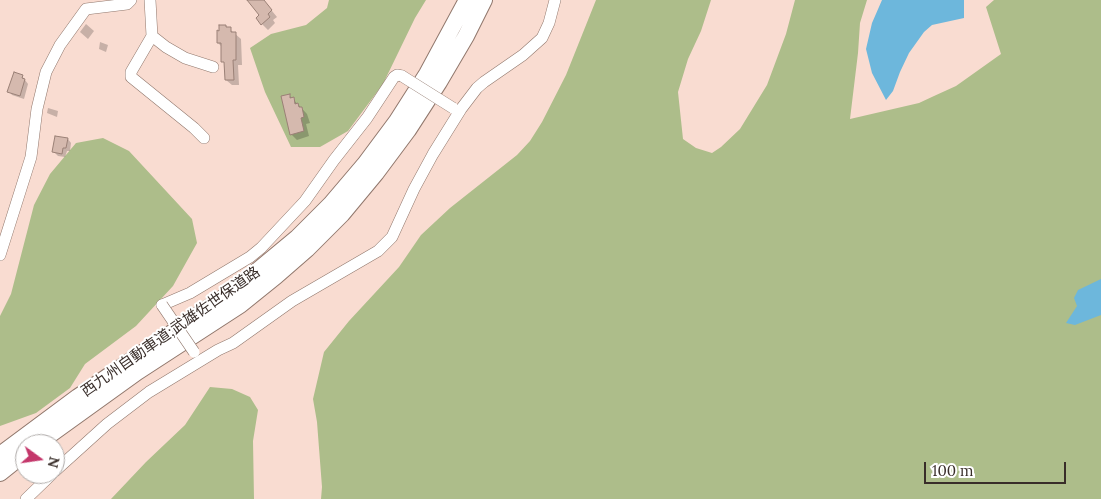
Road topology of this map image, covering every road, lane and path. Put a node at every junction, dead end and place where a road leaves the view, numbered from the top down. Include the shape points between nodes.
1 (131, 0) edge
2 (150, 0) edge
3 (467, 0) edge
4 (484, 0) edge
5 (555, 0) edge
6 (152, 36) junction
7 (213, 68) dead end
8 (456, 110) junction
9 (204, 138) dead end
10 (0, 255) edge
11 (198, 356) junction
12 (51, 434) edge
13 (0, 455) edge
14 (15, 461) edge
15 (65, 462) edge
16 (0, 473) edge
17 (42, 484) edge
18 (26, 499) edge

1 - 10 street via 127,4 86,9 60,45 46,72 31,157
2 - 6 street
3 - 13 highway, 西九州自動車道;武雄佐世保道路 via 397,121 331,204 297,238 232,292 78,397
4 - 12 highway, 西九州自動車道;武雄佐世保道路 via 466,36 408,130 342,214 307,249 240,305 137,372
5 - 8 street via 542,38 477,88
6 - 7 street via 186,58
6 - 9 street via 131,77
8 - 11 street via 392,237 378,251 292,301 233,343
8 - 11 street, bridge via 402,76 394,77 305,201 261,248 190,294 162,305
11 - 15 street via 107,424
14 - 16 highway
17 - 18 street

